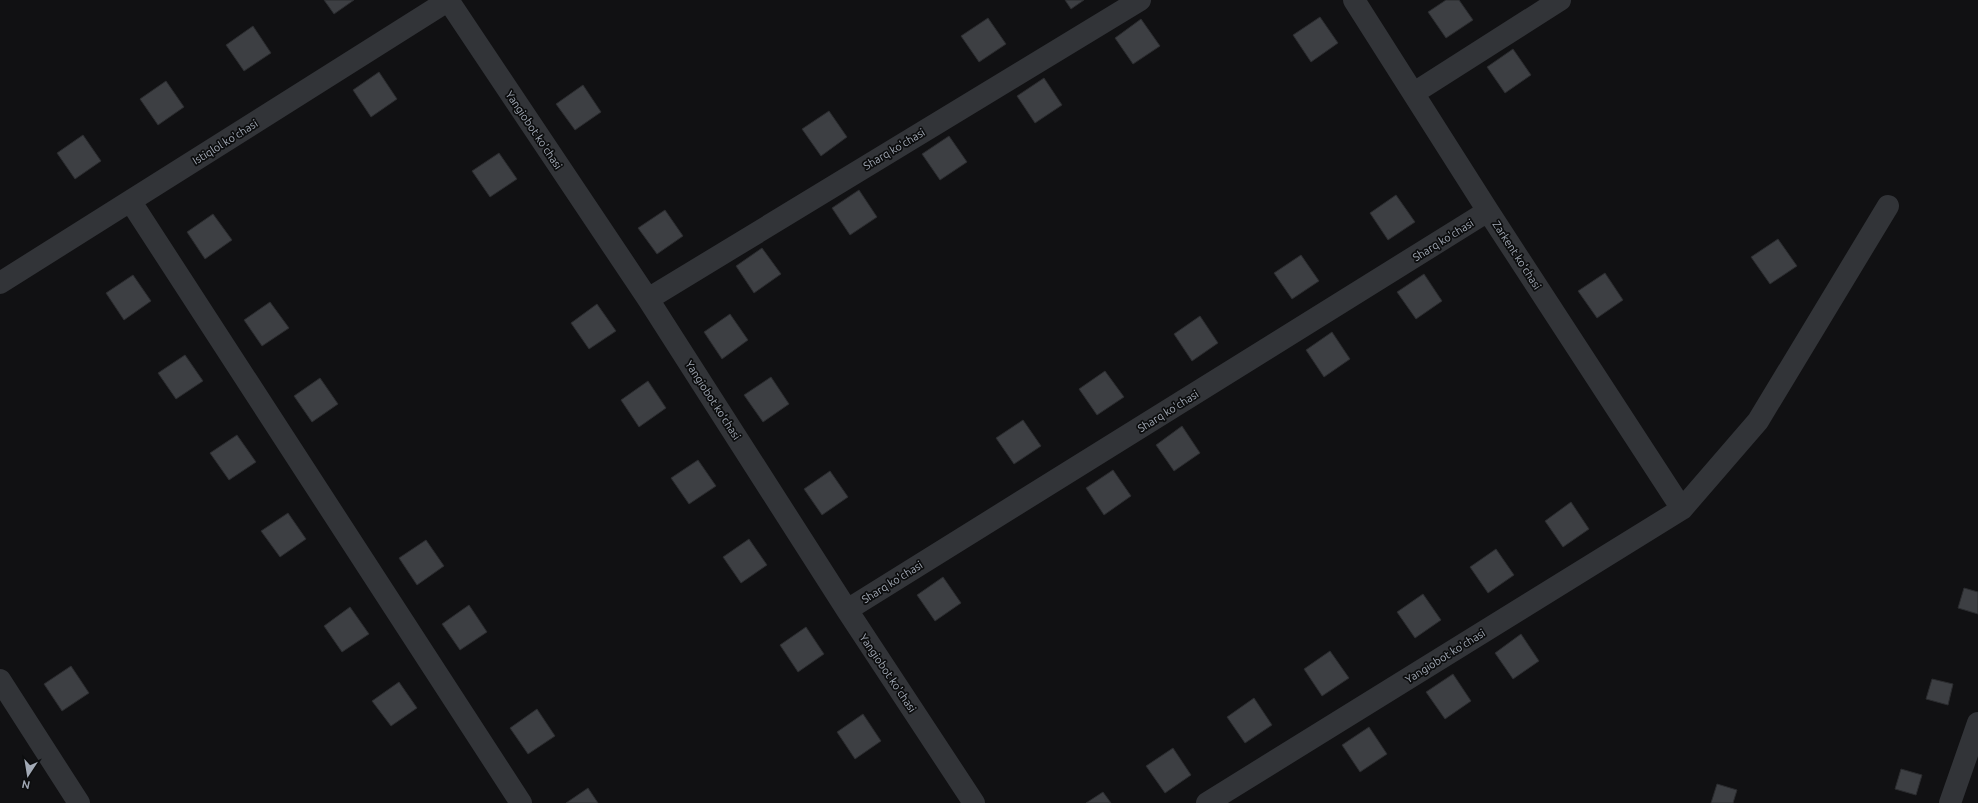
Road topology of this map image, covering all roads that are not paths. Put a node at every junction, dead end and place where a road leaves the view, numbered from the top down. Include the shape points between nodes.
1 (448, 0) edge
2 (1140, 0) edge
3 (1354, 0) edge
4 (1560, 0) edge
5 (1414, 94) junction
6 (131, 202) junction
7 (1888, 206) dead end
8 (1488, 211) junction
9 (0, 283) edge
10 (648, 299) junction
11 (1682, 509) junction
12 (847, 610) junction
13 (0, 680) edge
14 (1978, 723) edge
15 (79, 803) edge
16 (521, 803) edge
17 (974, 803) edge
18 (1207, 803) edge
19 (1950, 803) edge

1 - 6 street, Istiqlol ko'chasi
1 - 10 street, Yangiobot ko'chasi
2 - 10 street, Sharq ko'chasi
3 - 5 street, Zarkent ko'chasi
4 - 5 street
5 - 8 street, Zarkent ko'chasi
6 - 9 street, Istiqlol ko'chasi
6 - 16 street
7 - 11 street, Yangiobot ko'chasi via 1758,421
8 - 11 street, Zarkent ko'chasi
8 - 12 street, Sharq ko'chasi
10 - 12 street, Yangiobot ko'chasi
11 - 18 street, Yangiobot ko'chasi
12 - 17 street, Yangiobot ko'chasi
13 - 15 street
14 - 19 street

